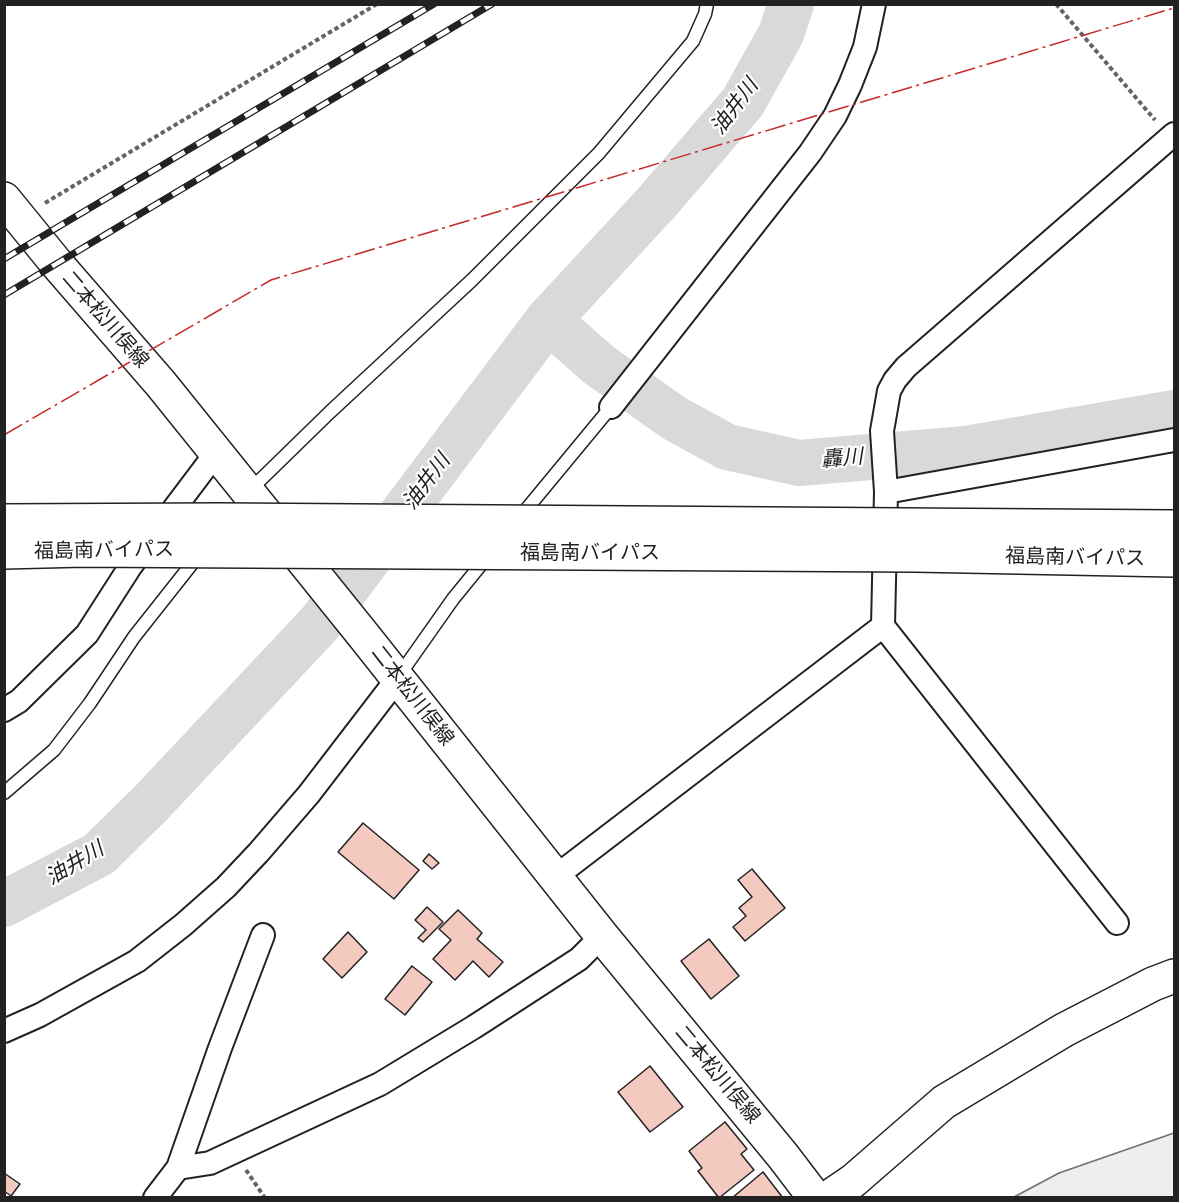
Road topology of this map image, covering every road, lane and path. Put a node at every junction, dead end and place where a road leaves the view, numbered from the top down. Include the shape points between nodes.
1 (377, 4) edge
2 (707, 4) edge
3 (873, 4) edge
4 (1056, 4) edge
5 (1173, 136) edge
6 (10, 215) edge
7 (611, 407) joint
8 (1174, 440) edge
9 (216, 453) junction
10 (886, 484) junction
11 (241, 501) junction
12 (4, 521) edge
13 (1174, 527) edge
14 (4, 552) edge
15 (1174, 560) edge
16 (884, 626) junction
17 (398, 678) junction
18 (4, 710) edge
19 (4, 794) edge
20 (555, 877) junction
21 (1117, 923) dead end
22 (263, 935) dead end
23 (602, 936) junction
24 (1174, 976) edge
25 (4, 1030) edge
26 (233, 1153) junction
27 (178, 1168) junction
28 (155, 1197) edge
29 (265, 1197) edge
30 (815, 1197) edge
31 (828, 1197) edge

1 - 6 path
2 - 11 lane via 693,41 599,153
3 - 7 street via 865,47 836,116
4 - 5 path
5 - 10 street via 895,380 889,391 882,431
6 - 9 main road, 二本松川俣線 via 161,384
7 - 17 lane via 453,599
8 - 10 street
9 - 11 main road, 二本松川俣線
9 - 18 street via 130,567 87,634 19,701
10 - 16 street
11 - 17 main road, 二本松川俣線 via 292,548
11 - 19 lane via 134,637 54,750
12 - 13 main road, 福島南バイパス, bridge
14 - 15 main road, 福島南バイパス, bridge via 915,555
16 - 20 street
16 - 21 street
17 - 20 main road, 二本松川俣線
17 - 25 street via 309,794 226,887 137,961 40,1015
20 - 23 main road, 二本松川俣線
22 - 27 street
23 - 26 street via 570,965 380,1084
23 - 30 main road, 二本松川俣線
24 - 31 main road via 1064,1030 944,1102 853,1181
26 - 27 street via 210,1163
26 - 29 path
27 - 28 street

